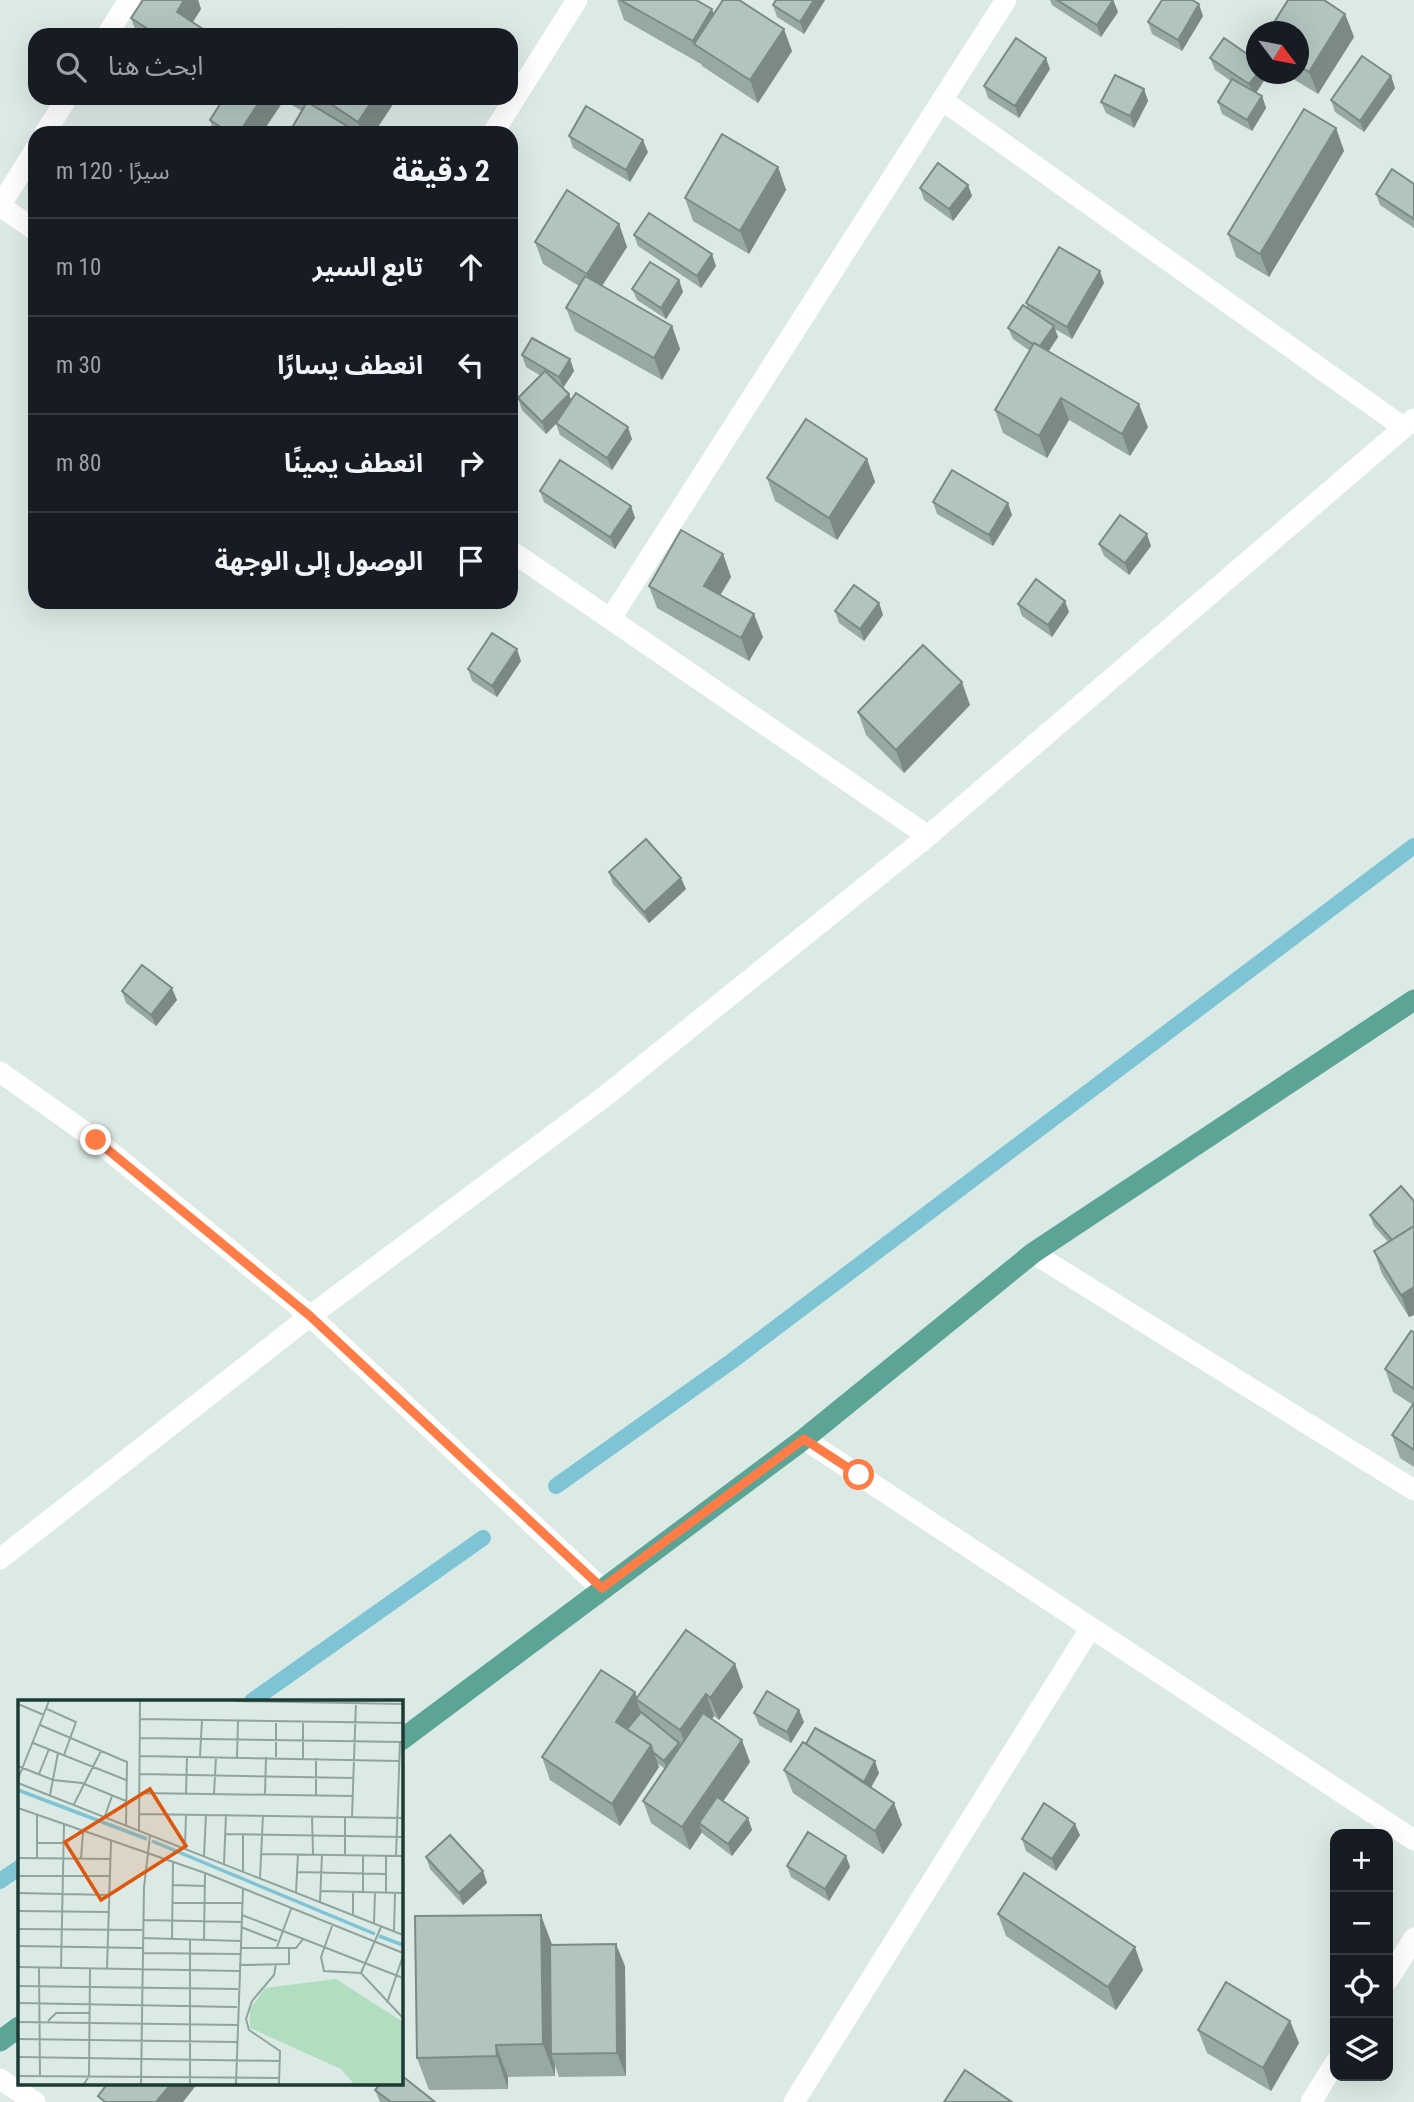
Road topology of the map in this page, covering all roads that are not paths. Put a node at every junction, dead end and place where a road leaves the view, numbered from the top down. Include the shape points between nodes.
1 (129, 0) edge
2 (576, 0) edge
3 (1006, 0) edge
4 (111, 28) edge
5 (518, 93) edge
6 (942, 100) junction
7 (63, 105) edge
8 (510, 105) edge
9 (50, 126) edge
10 (497, 126) edge
11 (28, 161) edge
12 (0, 206) edge
13 (28, 225) edge
14 (1409, 423) edge
15 (518, 556) edge
16 (611, 618) junction
17 (928, 836) junction
18 (1414, 1000) edge
19 (0, 1072) edge
20 (1033, 1253) junction
21 (310, 1316) junction
22 (804, 1439) junction
23 (1414, 1490) edge
24 (0, 1559) edge
25 (602, 1588) junction
26 (1090, 1629) junction
27 (402, 1739) edge
28 (1414, 1840) edge
29 (1414, 1938) edge
30 (1393, 1972) edge
31 (18, 2027) edge
32 (0, 2041) edge
33 (1330, 2071) edge
34 (0, 2079) edge
35 (36, 2102) edge
36 (794, 2102) edge
37 (1311, 2102) edge

1 - 4 street
2 - 5 street
3 - 6 street
6 - 14 street
6 - 16 street
7 - 9 street
8 - 10 street
11 - 12 street
12 - 13 street
14 - 17 street
15 - 16 street
16 - 17 street
17 - 21 street via 604,1097
18 - 20 main road
19 - 21 street via 96,1140
20 - 22 main road
20 - 23 street
21 - 24 street
21 - 25 street
22 - 25 main road
22 - 26 street
25 - 27 main road
26 - 28 street
26 - 36 street
29 - 30 street
31 - 32 main road
33 - 37 street
34 - 35 street

